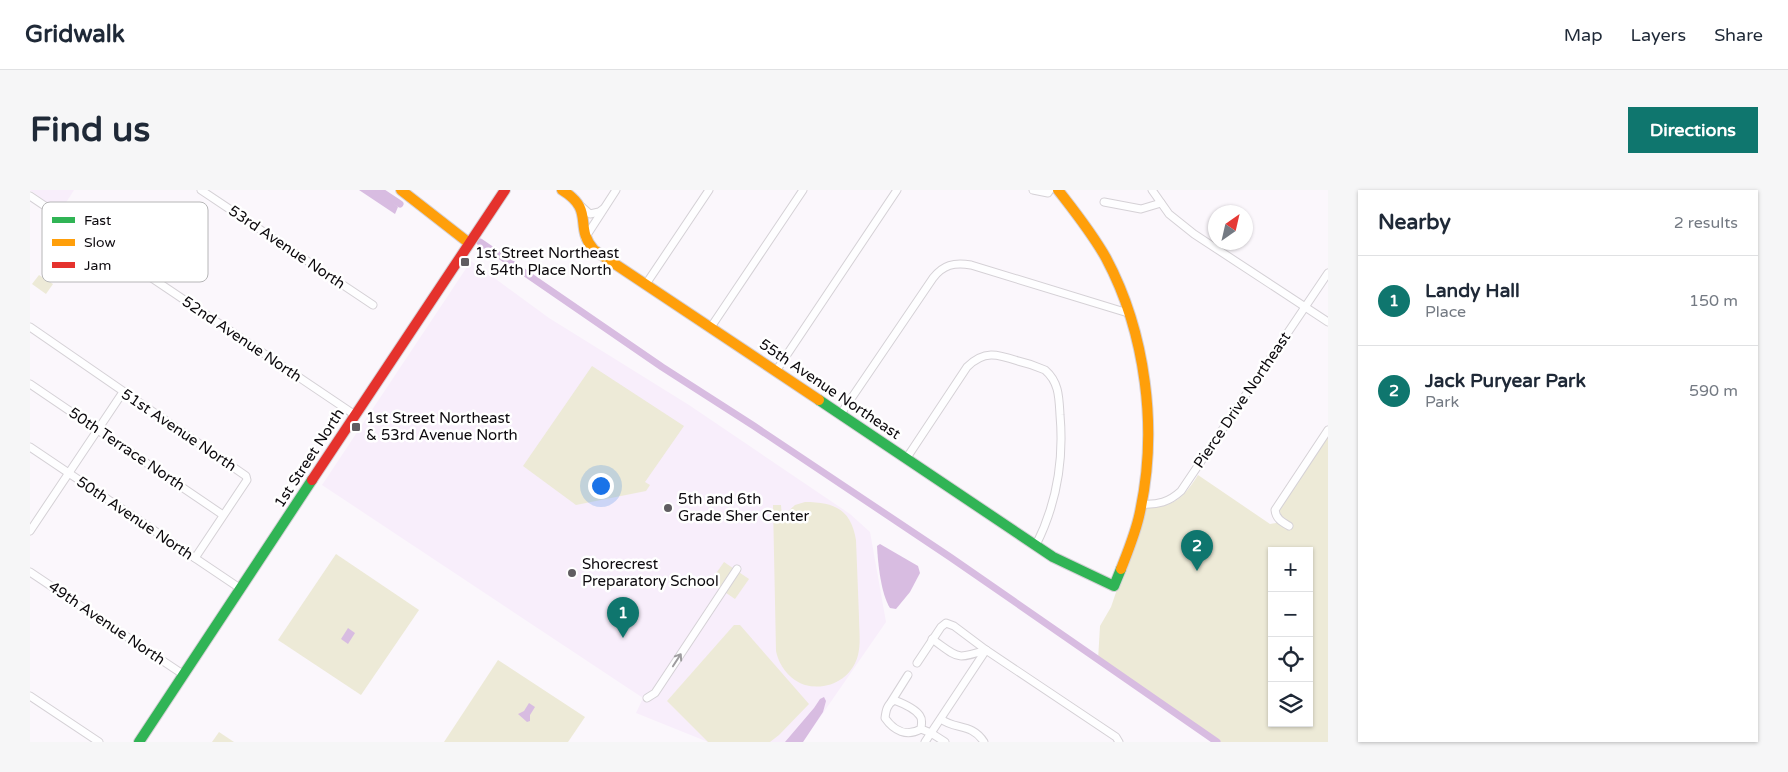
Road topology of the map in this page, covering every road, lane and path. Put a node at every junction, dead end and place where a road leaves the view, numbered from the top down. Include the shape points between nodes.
1 (201, 190) edge
2 (401, 190) edge
3 (505, 190) edge
4 (562, 190) edge
5 (616, 190) edge
6 (709, 190) edge
7 (803, 190) edge
8 (897, 190) edge
9 (1033, 190) edge
10 (1050, 190) edge
11 (1058, 190) edge
12 (1152, 190) edge
13 (1114, 195) dead end
14 (30, 196) edge
15 (1161, 203) junction
16 (42, 204) edge
17 (580, 205) junction
18 (607, 205) junction
19 (585, 239) junction
20 (469, 243) junction
21 (1328, 272) edge
22 (158, 282) edge
23 (646, 284) junction
24 (373, 305) dead end
25 (1305, 307) junction
26 (1128, 312) junction
27 (1328, 322) edge
28 (711, 327) junction
29 (30, 328) edge
30 (776, 371) junction
31 (30, 384) edge
32 (123, 392) junction
33 (355, 415) junction
34 (840, 415) junction
35 (98, 429) junction
36 (1328, 430) edge
37 (30, 447) edge
38 (906, 459) junction
39 (68, 473) junction
40 (1142, 504) junction
41 (223, 515) junction
42 (1289, 526) dead end
43 (30, 531) edge
44 (1036, 545) junction
45 (195, 558) junction
46 (736, 569) dead end
47 (30, 572) edge
48 (241, 589) junction
49 (932, 640) junction
50 (986, 650) junction
51 (917, 663) dead end
52 (184, 675) junction
53 (908, 675) dead end
54 (30, 696) edge
55 (647, 698) dead end
56 (890, 704) junction
57 (941, 719) junction
58 (921, 729) junction
59 (931, 733) junction
60 (99, 742) edge
61 (139, 742) edge
62 (925, 742) edge
63 (945, 742) edge
64 (984, 742) edge
65 (1118, 742) edge

1 - 24 street, 53rd Avenue North
2 - 20 street
3 - 20 street, 1st Street North
4 - 17 street
5 - 18 street
6 - 23 street
7 - 28 street
8 - 30 street
9 - 10 street via 1048,193
11 - 26 street via 1080,217 1104,256
12 - 15 street
13 - 15 street via 1107,203 1141,209
14 - 16 street, 52nd Avenue North
15 - 25 street via 1169,214 1194,234
17 - 18 street via 590,214 595,214
17 - 19 street
18 - 19 street
19 - 23 street, 55th Avenue Northeast via 594,250
20 - 33 street, 1st Street North
21 - 25 street, Pierce Drive Northeast
22 - 33 street, 52nd Avenue North
23 - 28 street, 55th Avenue Northeast
25 - 27 street
25 - 40 street, Pierce Drive Northeast via 1181,491 1159,504
26 - 34 street via 970,265 947,265 933,278
26 - 40 street via 1138,348 1148,409 1148,454
28 - 30 street, 55th Avenue Northeast
29 - 32 street, 51st Avenue North
30 - 34 street, 55th Avenue Northeast
31 - 35 street, 50th Terrace North
32 - 35 street
32 - 41 street, 51st Avenue North via 246,476 247,480
33 - 48 street, 1st Street North
34 - 38 street, 55th Avenue Northeast
35 - 39 street
35 - 41 street, 50th Terrace North
36 - 42 street via 1275,510 1276,515
37 - 39 street, 50th Avenue North
38 - 44 street, 55th Avenue Northeast
38 - 44 street via 972,362 986,355 1002,356 1045,370 1057,386 1062,440 1050,511
39 - 43 street
39 - 45 street, 50th Avenue North
40 - 44 street, 55th Avenue Northeast via 1128,553 1114,586
41 - 45 street, 51st Avenue North
45 - 48 street, 50th Avenue North
55 -> 46 street via 655,693
47 - 52 street, 49th Avenue North
48 - 52 street, 1st Street North
49 - 50 street via 960,657
49 - 50 street via 946,623
49 - 51 street
50 - 57 street
50 - 65 street via 1116,736
52 - 61 street, 1st Street North
53 - 56 street
54 - 60 street
56 - 58 street via 894,700 911,708 920,716
56 - 58 street via 885,718 889,723 908,734
57 - 59 street
57 - 64 street via 947,724 969,728
58 - 59 street
59 - 62 street
59 - 63 street

